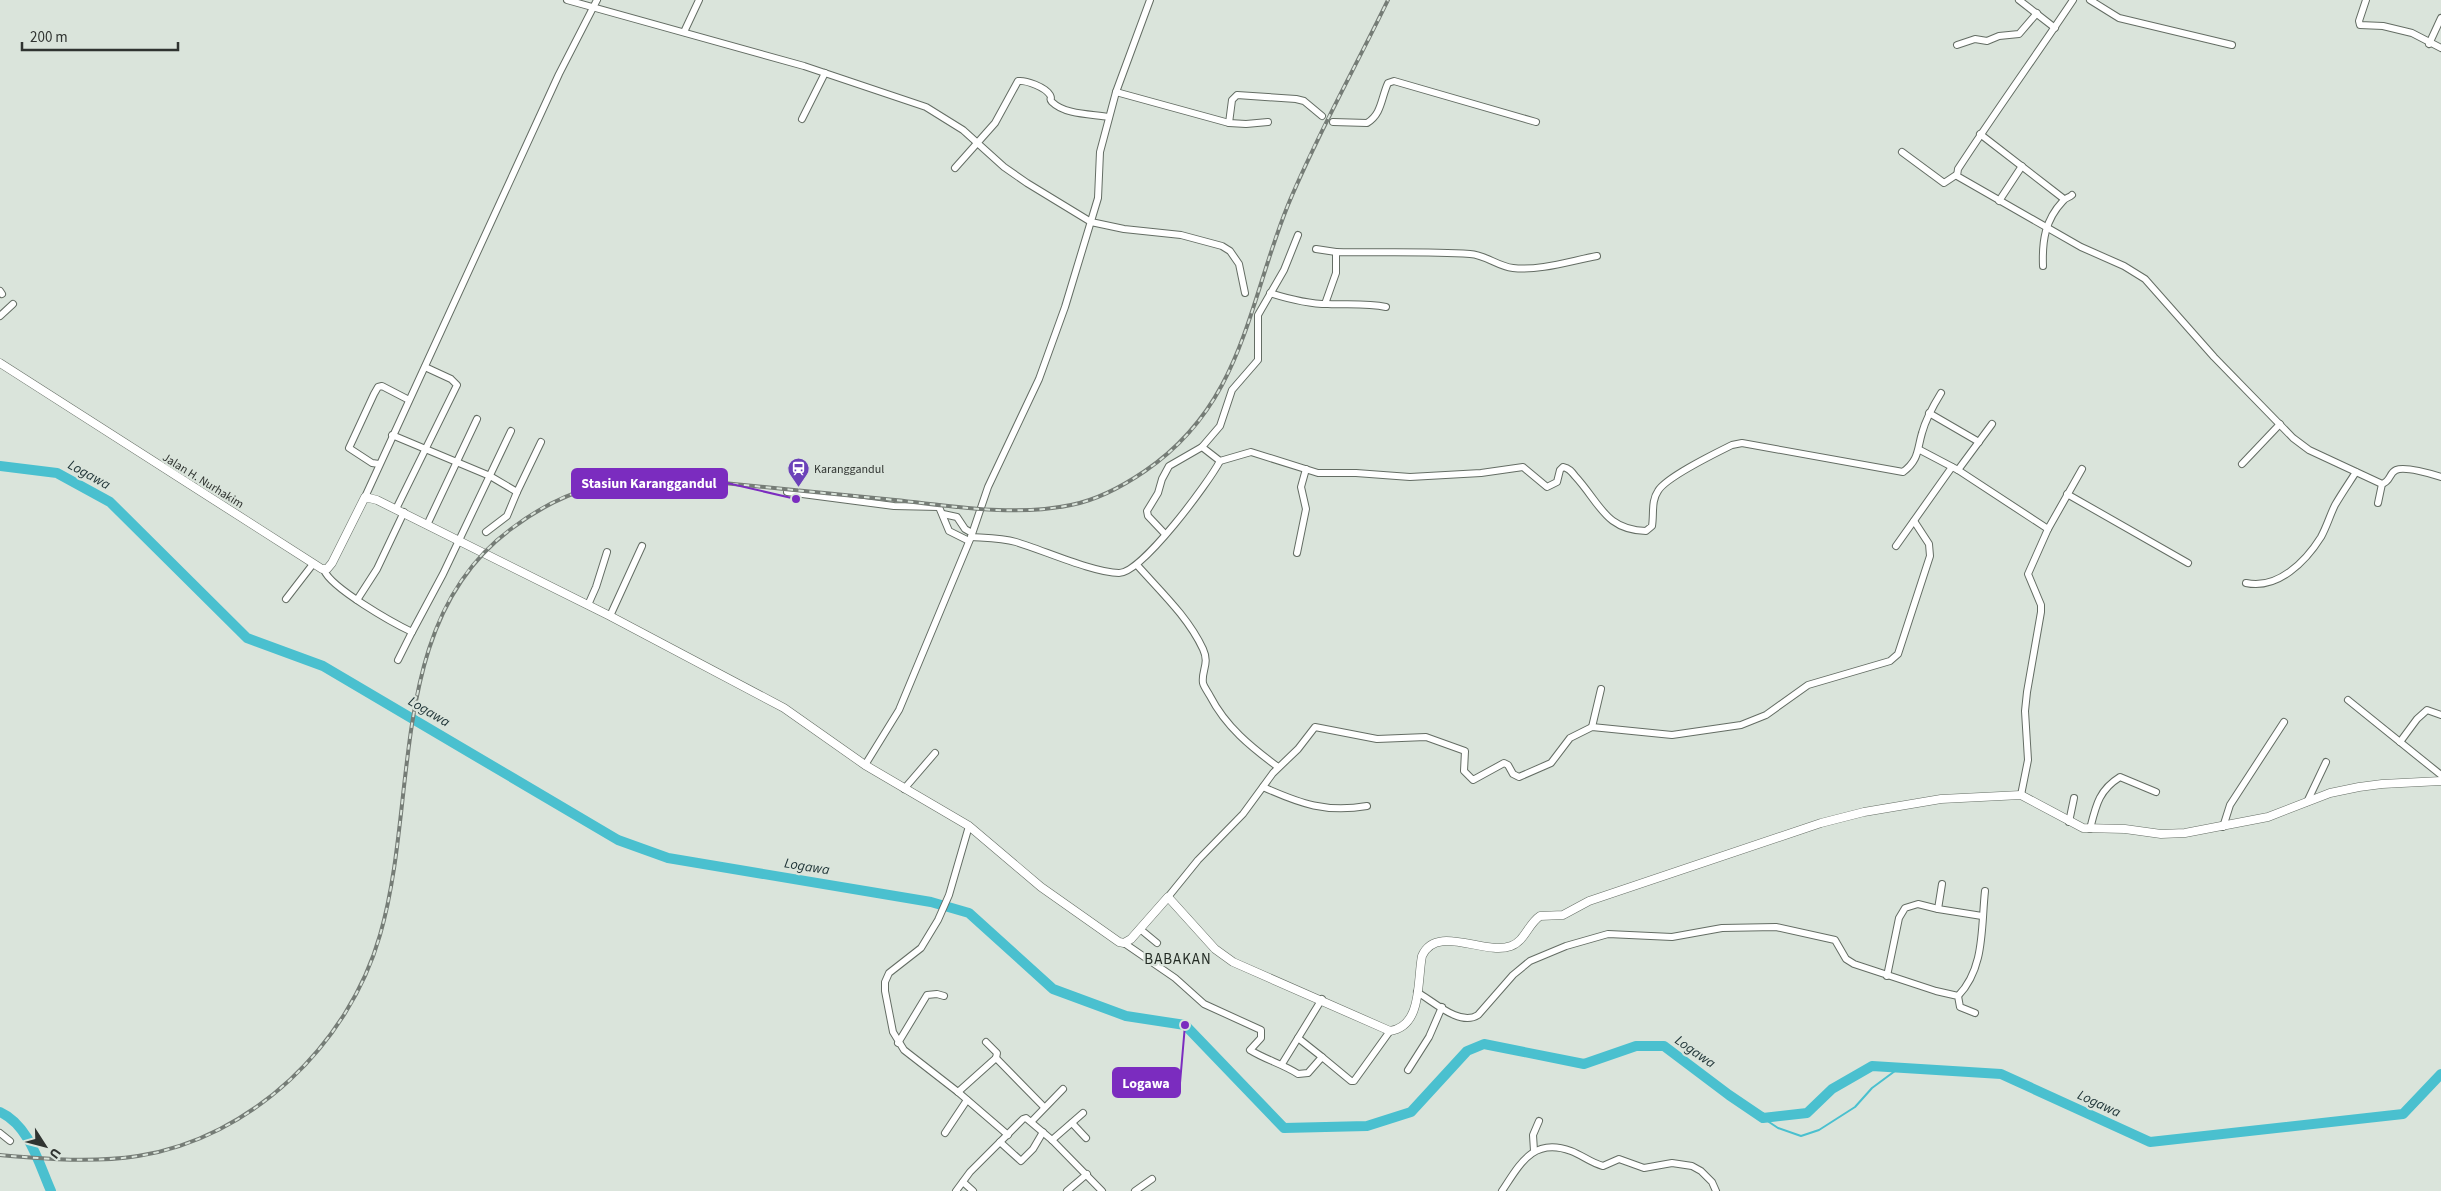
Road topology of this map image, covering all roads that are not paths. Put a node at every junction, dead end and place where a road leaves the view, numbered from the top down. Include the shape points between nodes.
1 (567, 0) edge
2 (597, 0) edge
3 (699, 0) edge
4 (1150, 0) edge
5 (2019, 0) edge
6 (2073, 0) edge
7 (2090, 0) edge
8 (2366, 0) edge
9 (2027, 2) edge
10 (592, 7) junction
11 (2037, 13) junction
12 (2441, 18) edge
13 (2055, 28) junction
14 (684, 32) junction
15 (2429, 44) junction
16 (1956, 45) dead end
17 (2232, 45) dead end
18 (2441, 48) edge
19 (825, 73) junction
20 (1116, 92) junction
21 (1322, 116) dead end
22 (1109, 117) junction
23 (802, 118) dead end
24 (1268, 122) dead end
25 (1333, 122) dead end
26 (1536, 122) dead end
27 (1230, 123) junction
28 (1980, 134) junction
29 (978, 143) junction
30 (1902, 152) dead end
31 (2022, 166) junction
32 (955, 168) dead end
33 (1956, 175) junction
34 (2072, 195) dead end
35 (2064, 199) junction
36 (1999, 201) junction
37 (1091, 222) junction
38 (2045, 227) junction
39 (1298, 235) dead end
40 (1316, 249) dead end
41 (1336, 252) junction
42 (1596, 256) dead end
43 (2043, 266) dead end
44 (1245, 293) dead end
45 (1270, 293) junction
46 (13, 304) dead end
47 (1325, 304) junction
48 (1386, 307) dead end
49 (0, 316) edge
50 (0, 363) edge
51 (425, 366) junction
52 (1941, 393) dead end
53 (409, 400) junction
54 (1929, 413) junction
55 (478, 418) dead end
56 (1992, 424) dead end
57 (2280, 424) junction
58 (511, 431) dead end
59 (392, 434) junction
60 (541, 442) dead end
61 (1979, 442) junction
62 (1202, 447) junction
63 (426, 448) junction
64 (1920, 450) junction
65 (1220, 461) junction
66 (457, 462) junction
67 (379, 464) junction
68 (2242, 464) dead end
69 (1955, 468) junction
70 (1306, 469) junction
71 (2082, 469) dead end
72 (2356, 472) junction
73 (490, 476) junction
74 (2441, 477) edge
75 (2382, 484) junction
76 (517, 492) junction
77 (787, 492) dead end
78 (2067, 494) junction
79 (365, 497) junction
80 (2378, 503) dead end
81 (400, 510) junction
82 (943, 514) junction
83 (1914, 521) junction
84 (427, 525) junction
85 (2048, 528) junction
86 (486, 532) dead end
87 (1165, 534) junction
88 (971, 537) junction
89 (459, 541) junction
90 (642, 546) dead end
91 (1896, 546) dead end
92 (606, 552) dead end
93 (1297, 553) dead end
94 (2188, 563) dead end
95 (313, 564) junction
96 (1137, 566) junction
97 (324, 570) junction
98 (2246, 583) dead end
99 (286, 599) dead end
100 (357, 600) junction
101 (588, 605) junction
102 (610, 616) junction
103 (412, 632) junction
104 (398, 660) dead end
105 (1602, 690) dead end
106 (2348, 700) dead end
107 (2441, 716) edge
108 (2284, 722) dead end
109 (1592, 727) junction
110 (2400, 742) junction
111 (935, 753) dead end
112 (2326, 762) dead end
113 (865, 765) junction
114 (1278, 767) junction
115 (2441, 775) edge
116 (2441, 781) edge
117 (1263, 787) junction
118 (904, 789) junction
119 (2156, 792) dead end
120 (2021, 795) junction
121 (2074, 798) dead end
122 (2307, 802) junction
123 (1367, 806) dead end
124 (2069, 822) junction
125 (969, 826) junction
126 (2224, 827) junction
127 (2090, 829) junction
128 (1942, 884) dead end
129 (1985, 891) dead end
130 (1168, 897) junction
131 (1938, 909) junction
132 (1982, 916) junction
133 (1140, 929) junction
134 (1124, 943) junction
135 (1157, 943) dead end
136 (1887, 976) junction
137 (1417, 992) junction
138 (944, 996) dead end
139 (1958, 996) junction
140 (1322, 999) junction
141 (1442, 1007) junction
142 (1975, 1013) dead end
143 (1390, 1031) junction
144 (1298, 1038) junction
145 (986, 1042) dead end
146 (898, 1043) junction
147 (1322, 1057) junction
148 (996, 1058) junction
149 (1282, 1064) junction
150 (1408, 1070) dead end
151 (1063, 1089) dead end
152 (958, 1092) junction
153 (967, 1100) junction
154 (1044, 1107) junction
155 (1083, 1113) dead end
156 (1032, 1121) junction
157 (1539, 1121) dead end
158 (1072, 1123) junction
159 (1044, 1132) junction
160 (0, 1133) edge
161 (945, 1134) dead end
162 (1008, 1134) junction
163 (1086, 1138) dead end
164 (1052, 1140) junction
165 (10, 1141) dead end
166 (1000, 1142) junction
167 (1534, 1151) junction
168 (1087, 1174) junction
169 (1152, 1179) dead end
170 (963, 1182) junction
171 (1069, 1190) edge
172 (956, 1191) edge
173 (973, 1191) edge
174 (1102, 1191) edge
175 (1135, 1191) edge
176 (1502, 1191) edge
177 (1716, 1191) edge

1 - 10 street
2 - 10 street
3 - 14 street
4 - 20 street
5 - 9 street
6 - 13 street
7 - 17 street via 2119,18
8 - 15 street via 2360,25 2396,28
9 - 11 street
10 - 14 street
10 - 51 street
11 - 13 street
11 - 16 street via 2019,34 1984,41 1975,39
12 - 15 street
13 - 28 street
14 - 19 street
15 - 18 street
19 - 23 street
19 - 29 street via 926,107 944,116
20 - 22 street
20 - 27 street
21 - 27 street via 1296,99 1237,95 1232,100
22 - 29 street via 1065,110 1052,101 1050,94 1021,81 1016,83 1000,116
22 - 37 street via 1100,152 1099,189
24 - 27 street
25 - 26 street via 1370,121 1382,104 1389,82 1394,81
28 - 31 street
28 - 33 street
29 - 32 street
29 - 37 street via 1027,184
30 - 33 street via 1944,183
31 - 35 street
31 - 36 street
33 - 36 street
34 - 35 street
35 - 38 street
36 - 38 street
37 - 44 street via 1181,235 1222,246 1239,264
37 - 88 street via 1039,379 988,487
38 - 43 street
38 - 57 street via 2145,279 2214,358
39 - 45 street via 1284,270
40 - 41 street
41 - 42 street via 1418,250 1477,254 1496,264 1516,268
41 - 47 street via 1336,272
45 - 47 street
45 - 62 street via 1256,321 1258,360 1232,390 1220,426
46 - 49 street
47 - 48 street
50 - 95 main road, Jalan H. Nurhakim
51 - 53 street
51 - 63 street via 457,384
52 - 54 street
53 - 59 street
53 - 67 street via 382,386 374,394 349,448
54 - 61 street
54 - 64 street via 1921,435
55 - 66 street
56 - 61 street
57 - 68 street
57 - 72 street via 2309,450
58 - 73 street
59 - 63 street
59 - 67 street
60 - 76 street
61 - 69 street
62 - 65 street
62 - 87 street via 1169,466 1147,511
63 - 66 street
63 - 81 street
64 - 69 street
64 - 70 street via 1908,467 1900,472 1742,444 1732,445 1659,489 1653,504 1652,526 1646,532 1626,529 1602,513 1568,468 1563,467 1557,482 1547,487 1524,467 1481,473 1410,476 1318,473
65 - 70 street via 1239,454 1257,453
65 - 87 street via 1207,484
66 - 73 street
66 - 84 street
67 - 79 street
69 - 83 street
69 - 85 street
70 - 93 street via 1301,487 1306,509
71 - 78 street
72 - 75 street
72 - 98 street via 2308,554 2275,581 2258,585
73 - 76 street
73 - 89 street
74 - 75 street via 2398,469 2388,482
75 - 80 street
76 - 86 street via 507,516
77 - 82 street via 894,506 939,507
78 - 85 street
78 - 94 street
79 - 81 main road
79 - 97 main road via 332,563
81 - 84 main road
81 - 100 street via 377,569
82 - 88 street via 957,517
82 - 88 street via 949,531
83 - 91 street
83 - 109 street via 1929,544 1930,556 1898,654 1890,662 1808,685 1775,710 1741,725 1672,735
84 - 89 main road
85 - 120 street via 2028,574 2041,612 2027,692 2028,760
87 - 96 street
88 - 96 street via 1016,542 1120,573
88 - 113 street via 899,710
89 - 101 main road
89 - 103 street
90 - 102 street
92 - 101 street
95 - 97 main road, Jalan H. Nurhakim
95 - 99 street
96 - 114 street via 1183,616 1203,649 1207,660 1203,682 1216,708 1229,726
97 - 100 street via 330,579
100 - 103 street
101 - 102 main road
102 - 113 main road via 777,704
103 - 104 street
105 - 109 street
106 - 110 street
107 - 110 street via 2427,710
108 - 126 street via 2230,805
109 - 114 street via 1570,738 1551,763 1518,777 1504,763 1474,780 1464,771 1465,751 1426,737 1377,739 1318,727 1311,729 1298,749
110 - 115 street
111 - 118 street
112 - 122 street
113 - 118 main road
114 - 117 street
116 - 122 main road via 2360,787
117 - 123 street via 1313,807
117 - 130 street via 1243,814 1198,860
118 - 125 main road
119 - 127 street via 2120,776 2104,789
120 - 124 main road
120 - 137 main road via 1942,799 1821,822 1589,901 1562,915 1540,916 1510,947 1436,942 1422,956
121 - 124 street
122 - 126 main road via 2268,817
124 - 127 main road
125 - 134 main road via 1041,887
125 - 146 street via 949,895 938,920 921,948 886,977 885,991
126 - 127 main road via 2161,834
128 - 131 street
129 - 132 street
130 - 133 main road
130 - 140 main road via 1225,958
131 - 132 street
131 - 136 street via 1918,904 1905,908 1899,918
132 - 139 street via 1977,962 1972,978
133 - 134 main road
133 - 135 street
134 - 149 street via 1175,978 1204,1004 1262,1032 1250,1050
136 - 139 street
136 - 141 street via 1849,962 1835,940 1787,928 1722,928 1672,937 1617,933 1595,937 1530,961 1474,1018 1462,1019
137 - 141 street
137 - 143 main road via 1410,1018 1401,1028
138 - 146 street via 927,995
139 - 142 street via 1960,1007
140 - 143 main road
140 - 144 street
141 - 150 street via 1429,1037
143 - 147 street via 1354,1081
144 - 147 street
144 - 149 street
145 - 148 street via 998,1053
146 - 152 street
147 - 149 street via 1305,1074 1298,1074
148 - 152 street
148 - 154 street
151 - 154 street
152 - 153 street
153 - 161 street
153 - 162 street
154 - 156 street
155 - 158 street
156 - 159 street
156 - 162 street via 1023,1119
157 - 167 street via 1534,1135
158 - 163 street
158 - 164 street
159 - 164 street
159 - 166 street via 1021,1161
160 - 165 street
162 - 166 street
164 - 168 street
166 - 170 street
167 - 176 street via 1523,1160
167 - 177 street via 1542,1147 1563,1149 1603,1166 1619,1159 1644,1168 1680,1163 1701,1171
168 - 171 street
168 - 174 street
169 - 175 street
170 - 172 street
170 - 173 street

